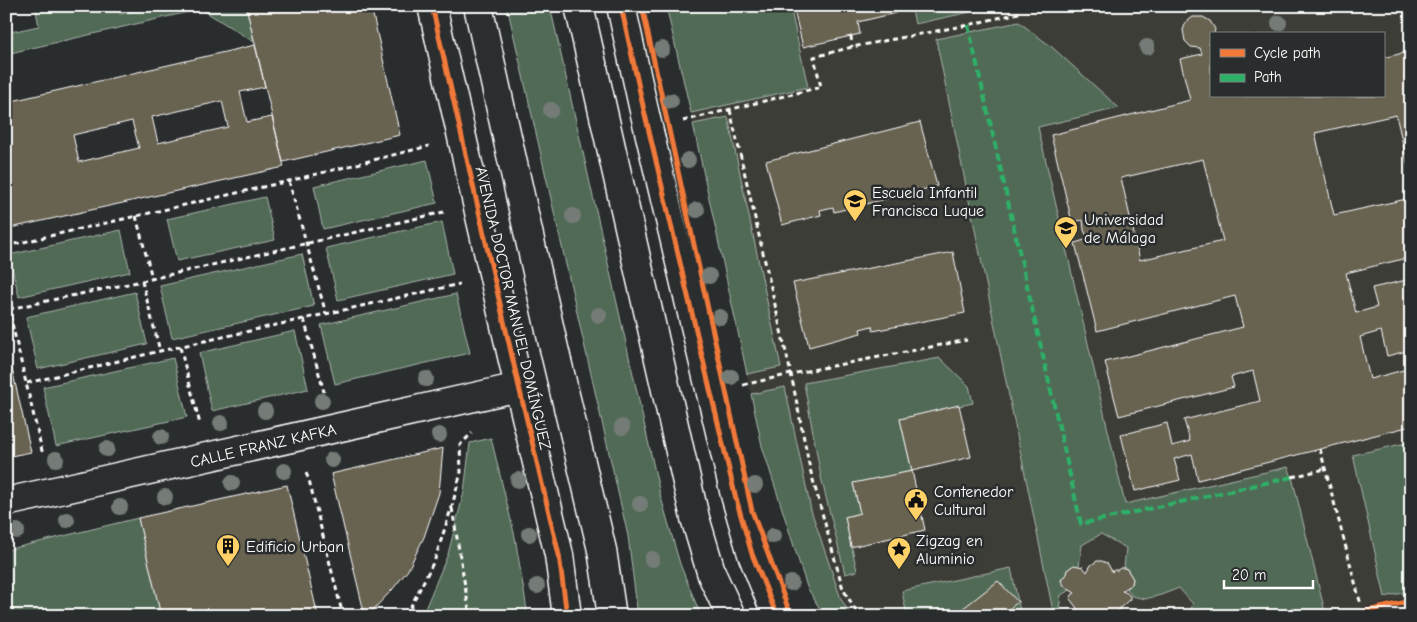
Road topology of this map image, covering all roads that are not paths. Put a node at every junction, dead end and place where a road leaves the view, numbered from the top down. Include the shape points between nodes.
1 (432, 6) edge
2 (478, 6) edge
3 (579, 6) edge
4 (621, 6) edge
5 (519, 387) junction
6 (6, 502) edge
7 (567, 616) edge
8 (612, 616) edge
9 (731, 616) edge
10 (777, 616) edge

1 - 5 street, AVENIDA DOCTOR MANUEL DOMÍNGUEZ
2 - 8 street, AVENIDA DOCTOR MANUEL DOMÍNGUEZ via 602,550
3 - 9 street via 695,518 712,575
4 - 10 street via 735,495 752,554
5 - 6 street, CALLE FRANZ KAFKA
5 - 7 street, AVENIDA DOCTOR MANUEL DOMÍNGUEZ via 559,555

